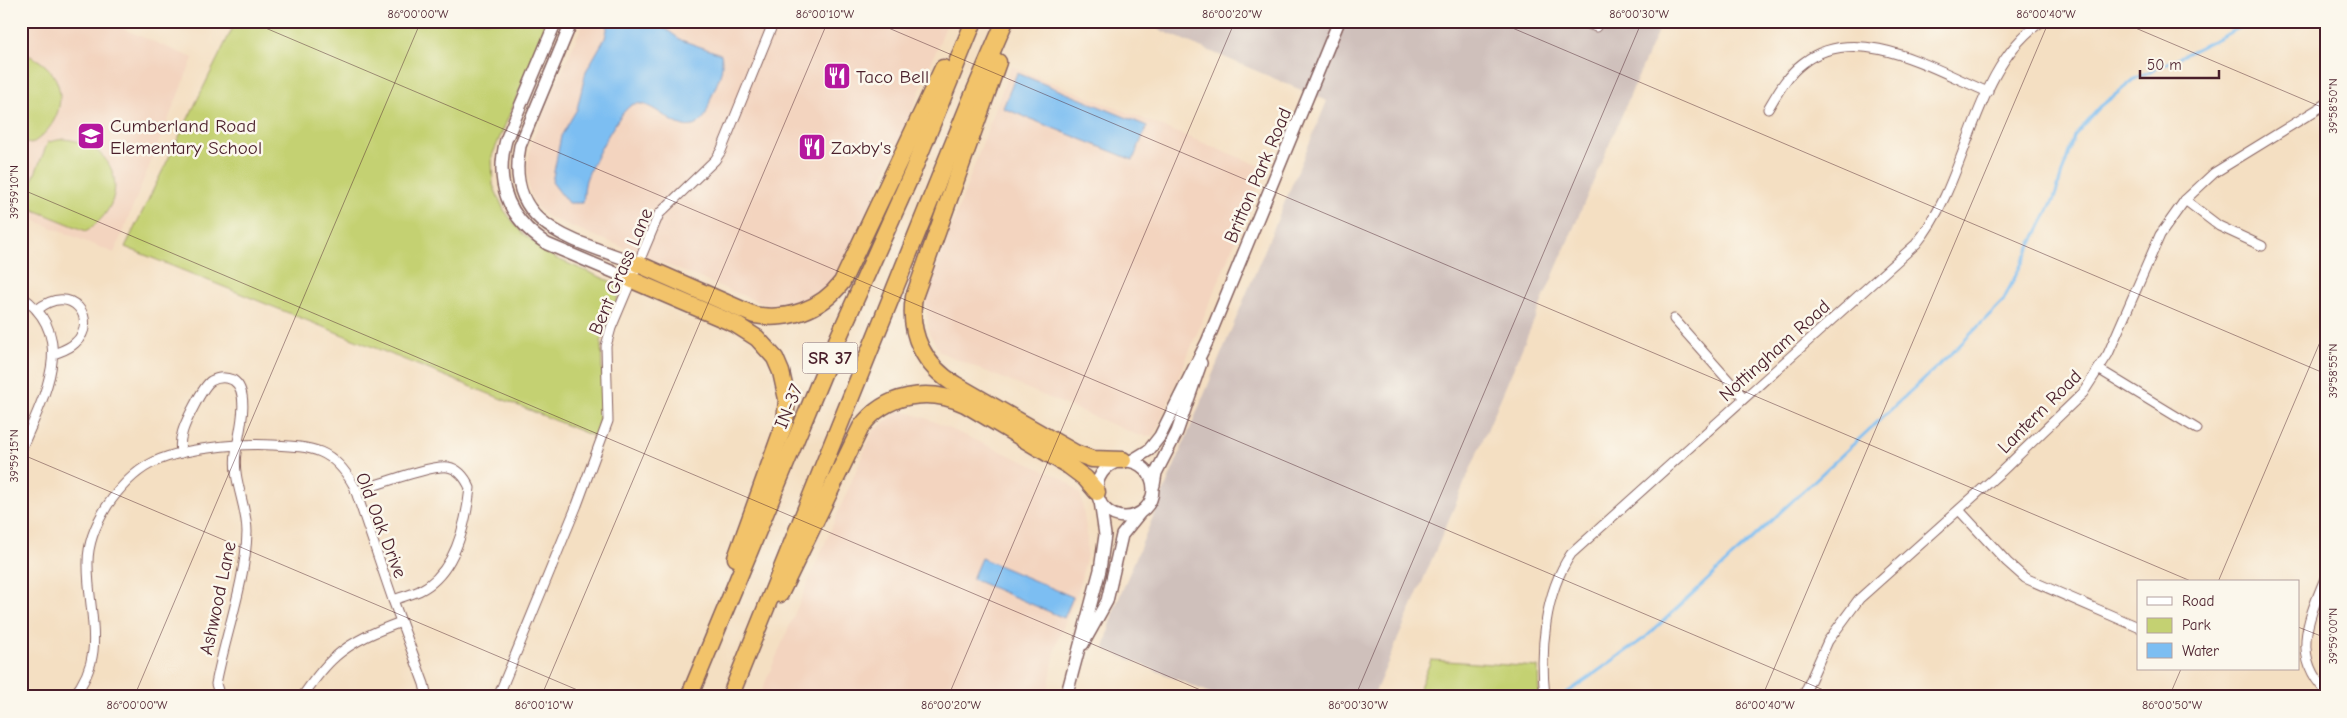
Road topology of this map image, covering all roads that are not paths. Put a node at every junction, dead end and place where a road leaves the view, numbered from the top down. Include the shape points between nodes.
1 (556, 21) edge
2 (572, 21) edge
3 (774, 21) edge
4 (972, 21) edge
5 (1006, 21) edge
6 (1013, 21) edge
7 (1339, 21) edge
8 (1581, 21) edge
9 (2042, 21) edge
10 (1596, 27) dead end
11 (1988, 92) junction
12 (2326, 104) edge
13 (1768, 108) dead end
14 (2186, 200) junction
15 (2262, 246) dead end
16 (638, 264) junction
17 (632, 280) junction
18 (21, 296) edge
19 (37, 310) junction
20 (1674, 319) dead end
21 (1206, 342) junction
22 (54, 354) junction
23 (2100, 370) junction
24 (1744, 398) junction
25 (2197, 430) dead end
26 (238, 446) junction
27 (21, 450) edge
28 (180, 453) junction
29 (1127, 461) junction
30 (1154, 490) junction
31 (356, 491) junction
32 (1098, 497) junction
33 (1959, 510) junction
34 (1140, 513) junction
35 (2326, 576) edge
36 (393, 600) junction
37 (401, 622) junction
38 (2137, 627) edge
39 (1078, 649) junction
40 (707, 652) junction
41 (747, 656) junction
42 (2326, 691) edge
43 (73, 697) edge
44 (220, 697) edge
45 (302, 697) edge
46 (427, 697) edge
47 (498, 697) edge
48 (689, 697) edge
49 (730, 697) edge
50 (1066, 697) edge
51 (1545, 697) edge
52 (1803, 697) edge

1 - 17 street via 506,140 501,158 504,191 526,229 547,244
2 - 16 street via 520,146 517,161 520,192 527,206 549,227
3 - 16 street, Bent Grass Lane via 718,156 663,209
4 - 16 highway via 953,47 842,282 821,303 787,316 754,315
4 - 40 highway, IN-37 / SR 37 via 912,173 835,345
5 - 41 highway, SR 37 via 966,111
6 - 29 highway via 916,289 912,308 914,328 925,358 944,378 1075,453 1092,459
7 - 21 street, Britton Park Road
8 - 10 street
9 - 11 street, Nottingham Road via 2014,45
11 - 13 street via 1892,52 1852,46 1820,54 1802,64 1781,87
11 - 24 street, Nottingham Road via 1942,201 1922,236
12 - 14 street, Lantern Road via 2214,173
14 - 15 street via 2219,226
14 - 23 street, Lantern Road via 2160,235
16 - 17 street, Bent Grass Lane
17 - 40 highway via 750,333 775,358 786,391 785,422 718,606
17 - 47 street, Bent Grass Lane via 607,340 608,421
18 - 19 street
19 - 22 street via 50,333
19 - 22 street via 52,300 65,299 78,307 83,315 81,337 70,347
20 - 24 street
21 - 29 street, Britton Park Road via 1160,436 1149,450
21 - 30 street, Britton Park Road via 1177,432 1156,473
22 - 27 street via 50,379
23 - 25 street
23 - 33 street, Lantern Road via 2067,411
24 - 51 street, Nottingham Road via 1575,549 1566,561 1548,608
26 - 28 street, Old Oak Drive
26 - 28 street, Ashwood Lane via 242,430 240,390 234,381 218,378 207,386 182,432
26 - 31 street, Old Oak Drive via 309,447 322,451 347,472
26 - 44 street, Ashwood Lane via 236,464 246,518 246,548 216,684
28 - 43 street, Old Oak Drive via 150,464 132,477 98,519 88,561 93,661
29 - 30 street via 1141,465 1148,472
29 - 32 street via 1106,468 1100,474
30 - 34 street via 1152,499
31 - 36 street, Old Oak Drive
31 - 36 street via 440,466 455,470 470,488 458,541 443,572 420,591
32 - 34 street via 1113,514 1122,517
32 - 39 street via 1104,544 1098,580
32 - 41 highway via 1085,478 1069,466 956,400 923,395 894,400 878,409 860,427 764,628
33 - 38 street via 2024,578
33 - 52 street, Lantern Road via 1879,580 1850,610 1828,641
34 - 39 street via 1122,535 1107,602
35 - 42 street via 2309,618 2305,642 2309,664
36 - 37 street, Old Oak Drive
37 - 45 street via 343,650
37 - 46 street, Old Oak Drive
39 - 50 street
40 - 48 highway, IN-37 / SR 37
41 - 49 highway, SR 37

